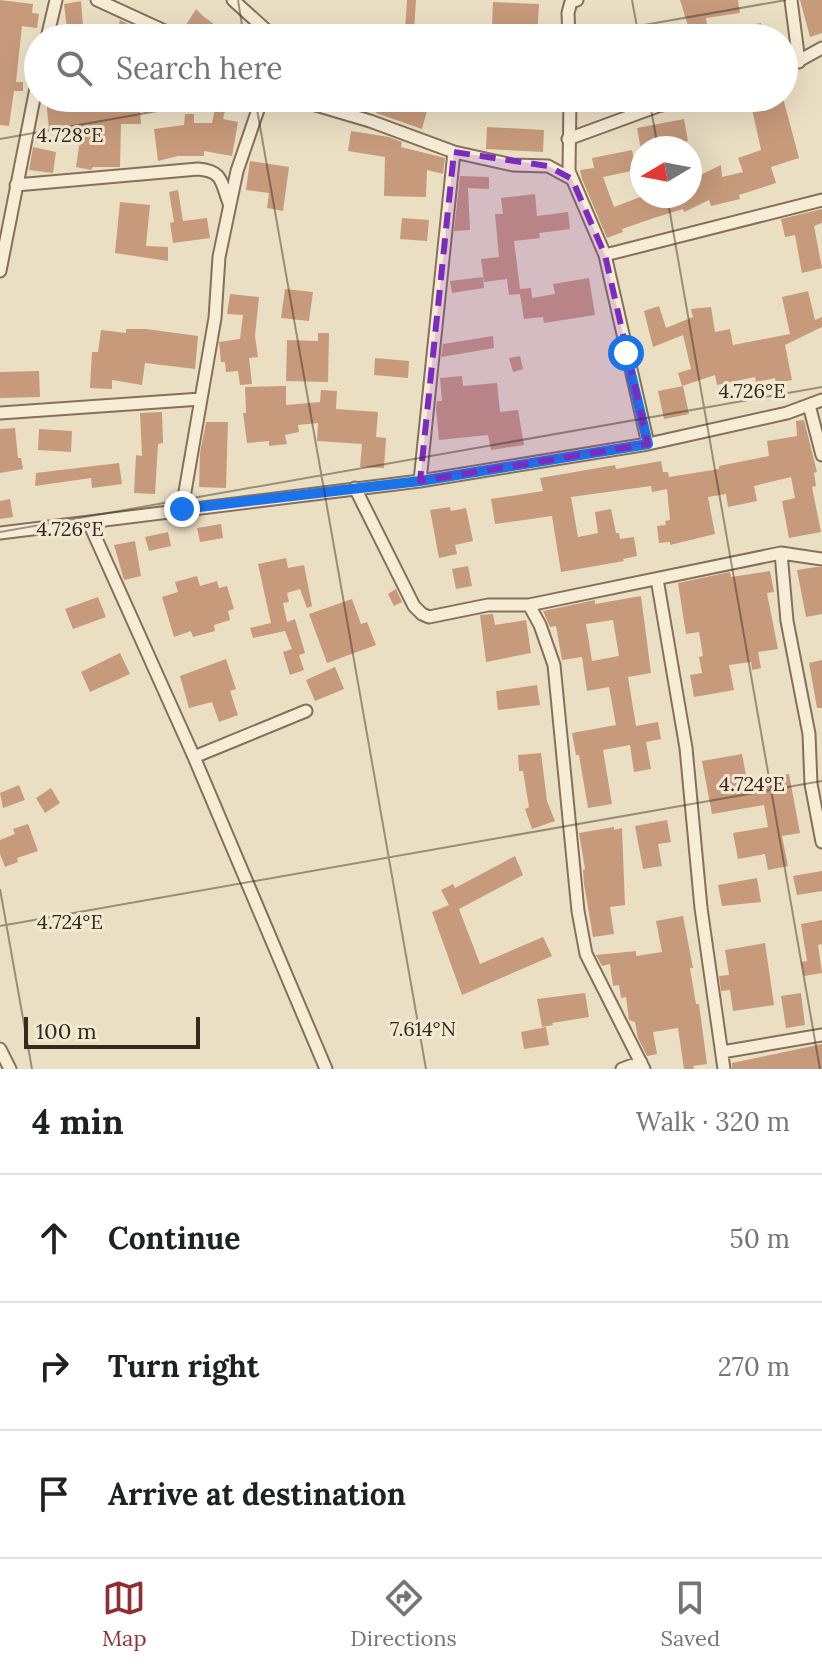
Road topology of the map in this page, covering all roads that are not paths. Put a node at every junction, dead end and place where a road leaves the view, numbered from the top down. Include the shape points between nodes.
1 (56, 0) edge
2 (97, 0) edge
3 (233, 0) edge
4 (577, 0) edge
5 (791, 0) edge
6 (50, 24) edge
7 (149, 24) edge
8 (260, 24) edge
9 (568, 24) edge
10 (794, 24) edge
11 (822, 48) edge
12 (798, 54) edge
13 (799, 62) joint
14 (31, 112) edge
15 (257, 112) edge
16 (340, 112) edge
17 (569, 112) edge
18 (642, 112) edge
19 (568, 139) junction
20 (454, 152) junction
21 (237, 171) junction
22 (219, 175) junction
23 (572, 179) junction
24 (16, 185) junction
25 (822, 200) edge
26 (229, 204) junction
27 (605, 255) junction
28 (0, 271) edge
29 (201, 399) junction
30 (822, 400) edge
31 (809, 405) junction
32 (0, 413) edge
33 (648, 444) junction
34 (822, 455) edge
35 (420, 481) junction
36 (355, 488) junction
37 (182, 509) junction
38 (89, 523) junction
39 (0, 533) edge
40 (781, 553) junction
41 (822, 559) edge
42 (657, 579) junction
43 (529, 605) junction
44 (306, 711) dead end
45 (194, 757) junction
46 (822, 842) edge
47 (822, 1035) edge
48 (0, 1049) edge
49 (722, 1052) junction
50 (642, 1066) edge
51 (10, 1069) edge
52 (326, 1069) edge
53 (622, 1069) edge
54 (724, 1069) edge

1 - 6 street
2 - 7 street
3 - 8 street
4 - 9 street via 571,2
5 - 10 street
11 - 13 street
12 - 13 street
14 - 24 street
15 - 21 street
16 - 20 street
17 - 19 street
18 - 19 street
19 - 23 street
20 - 23 street via 513,165 548,166
20 - 35 street
21 - 22 street
21 - 26 street
22 - 24 street via 198,169
22 - 26 street
23 - 27 street
24 - 28 street
25 - 27 street
26 - 29 street
27 - 33 street
29 - 32 street
29 - 37 street
30 - 31 street
31 - 33 street
31 - 34 street
33 - 35 street
35 - 36 street
36 - 37 street
36 - 43 street via 422,614
37 - 38 street
38 - 39 street
38 - 45 street
40 - 41 street
40 - 42 street
40 - 46 street
42 - 43 street
42 - 49 street via 686,748
43 - 50 street via 554,665 586,954
44 - 45 street
45 - 52 street
47 - 49 street
48 - 51 street
49 - 54 street
50 - 53 street

